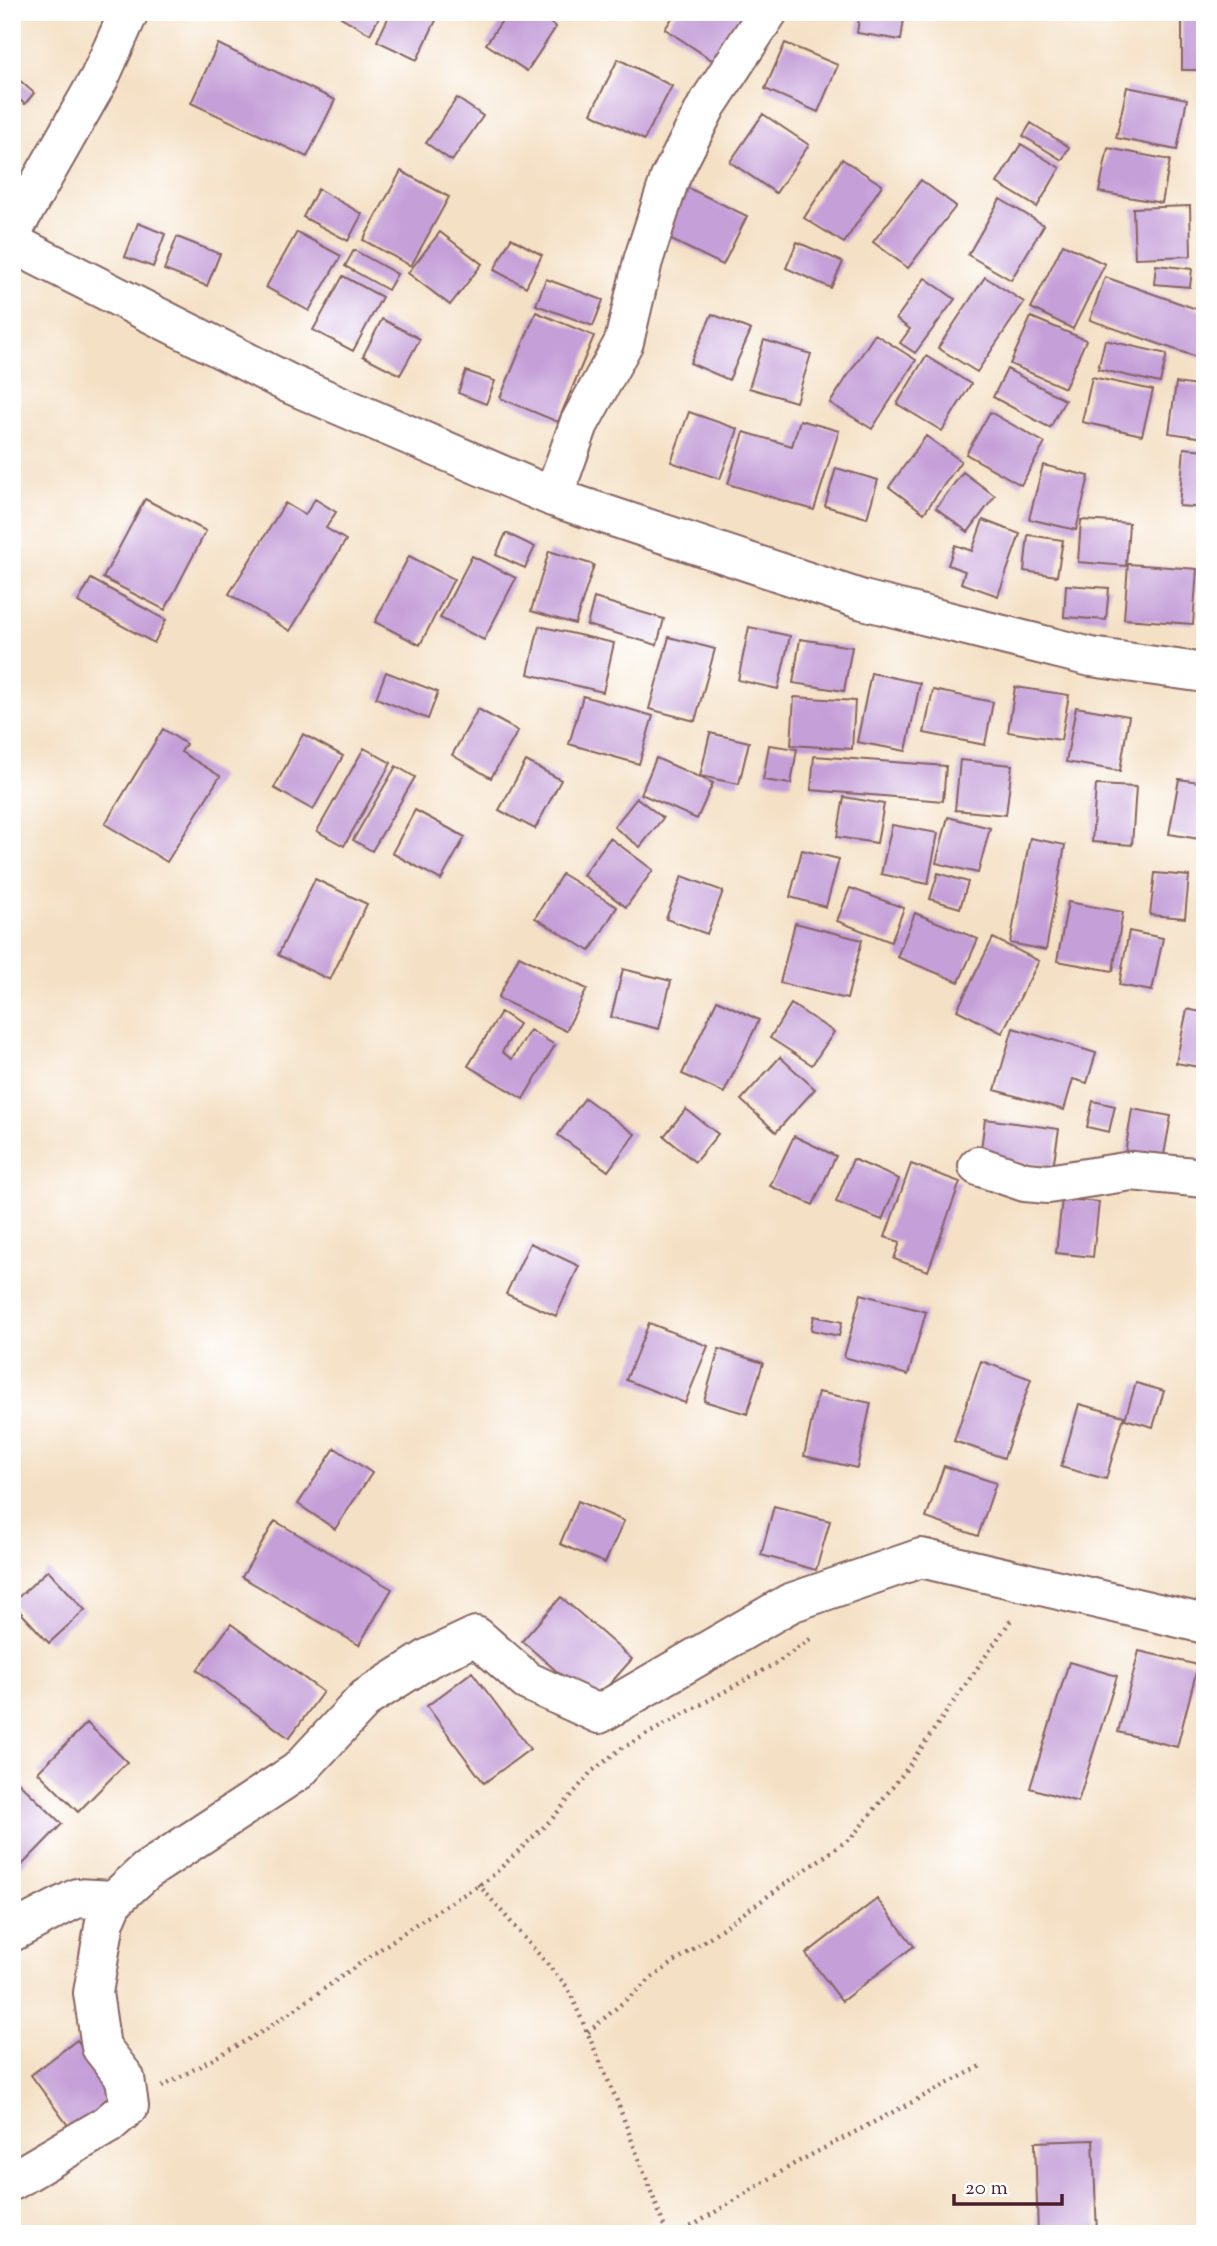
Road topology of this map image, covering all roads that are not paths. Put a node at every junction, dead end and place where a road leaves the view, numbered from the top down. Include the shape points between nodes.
1 (129, 12) edge
2 (768, 12) edge
3 (12, 232) edge
4 (12, 243) edge
5 (553, 497) junction
6 (1205, 673) edge
7 (978, 1166) dead end
8 (1205, 1178) edge
9 (1205, 1623) edge
10 (114, 1900) junction
11 (12, 1932) edge
12 (12, 2180) edge

1 - 3 street via 99,79
2 - 5 street via 708,105 670,178 643,261 624,342 579,424
4 - 5 street via 290,384
5 - 6 street via 863,600 1091,657
7 - 8 street via 1025,1182 1048,1184 1131,1171
9 - 10 street via 921,1558 790,1603 599,1714 527,1681 476,1636 429,1658 366,1698 298,1771 146,1871
10 - 11 street via 77,1898
10 - 12 street via 105,1921 93,1993 101,2047 125,2078 129,2106 107,2125

